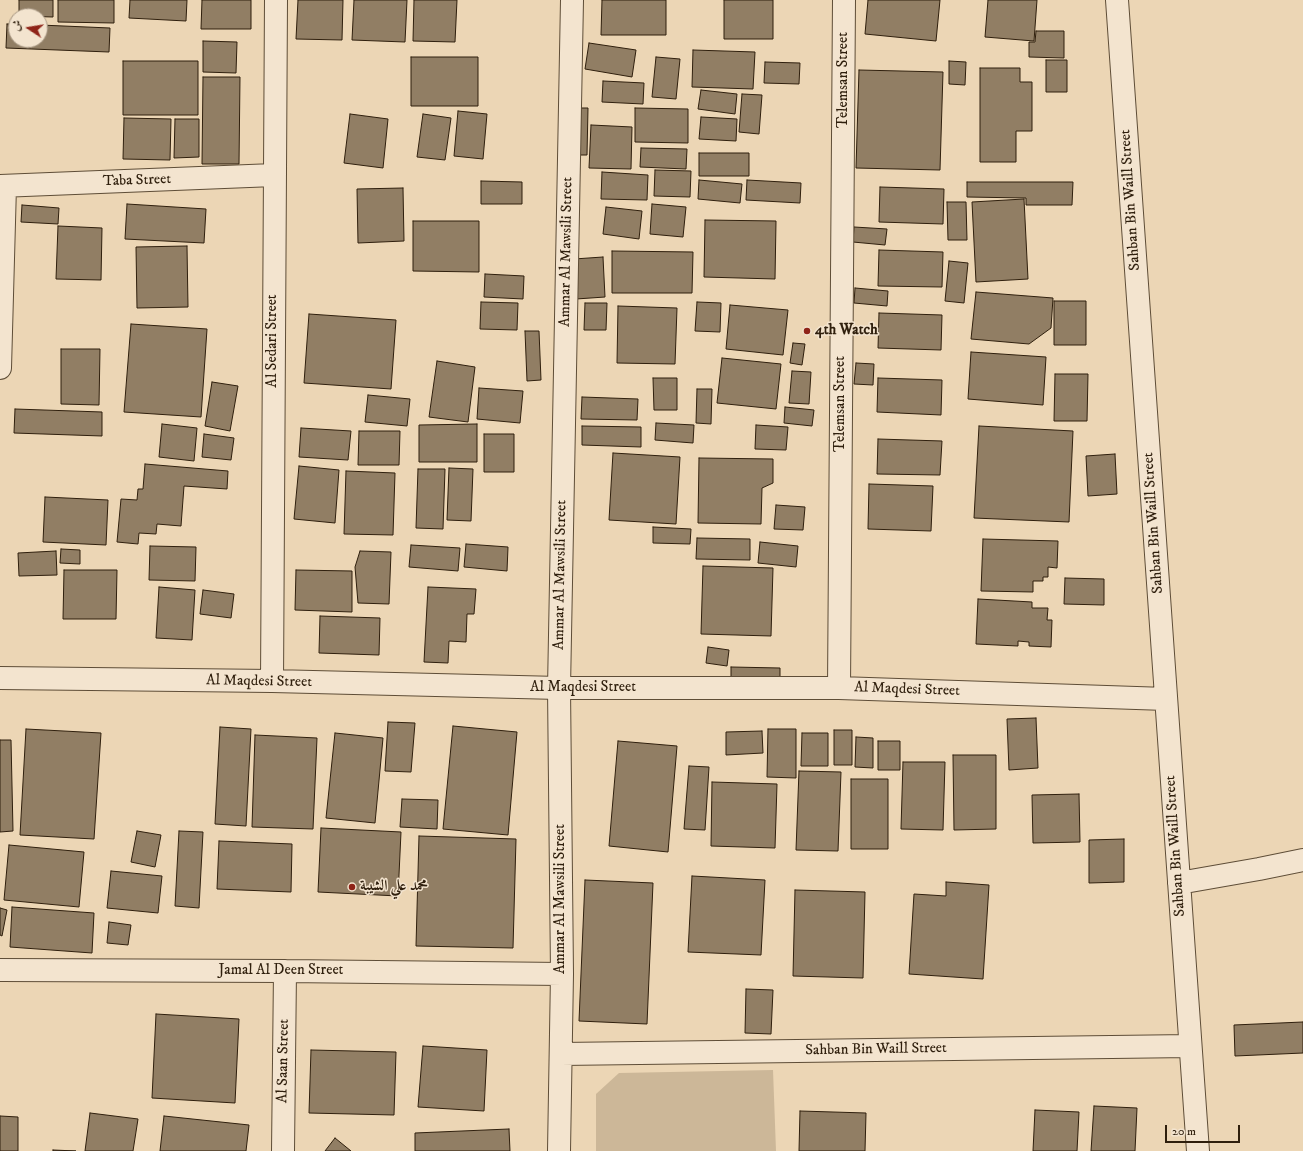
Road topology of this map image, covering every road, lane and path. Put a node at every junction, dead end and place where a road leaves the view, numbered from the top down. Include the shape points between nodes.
1 (276, 0) edge
2 (572, 0) edge
3 (844, 0) edge
4 (1117, 0) edge
5 (274, 175) junction
6 (3, 186) edge
7 (0, 368) edge
8 (0, 678) edge
9 (272, 682) junction
10 (559, 688) junction
11 (839, 688) junction
12 (1166, 699) junction
13 (1303, 860) edge
14 (1179, 884) junction
15 (0, 970) edge
16 (285, 971) junction
17 (562, 974) junction
18 (1190, 1046) junction
19 (561, 1054) junction
20 (283, 1151) edge
21 (559, 1151) edge
22 (1198, 1151) edge

1 - 5 street, Al Sedari Street
2 - 10 street, Ammar Al Mawsili Street
3 - 11 street, Telemsan Street
4 - 12 street, Sahban Bin Waill Street
5 - 6 street, Taba Street
5 - 9 street, Al Sedari Street
6 - 7 street
8 - 9 street, Al Maqdesi Street
9 - 10 street, Al Maqdesi Street
10 - 11 street, Al Maqdesi Street
10 - 17 street, Ammar Al Mawsili Street
11 - 12 street, Al Maqdesi Street
12 - 14 street, Sahban Bin Waill Street
13 - 14 street
14 - 18 street, Sahban Bin Waill Street
15 - 16 street, Jamal Al Deen Street
16 - 17 street, Jamal Al Deen Street
16 - 20 street, Al Saan Street
17 - 19 street, Ammar Al Mawsili Street
18 - 19 street, Sahban Bin Waill Street
18 - 22 street, Sahban Bin Waill Street
19 - 21 street, Ammar Al Mawsili Street

